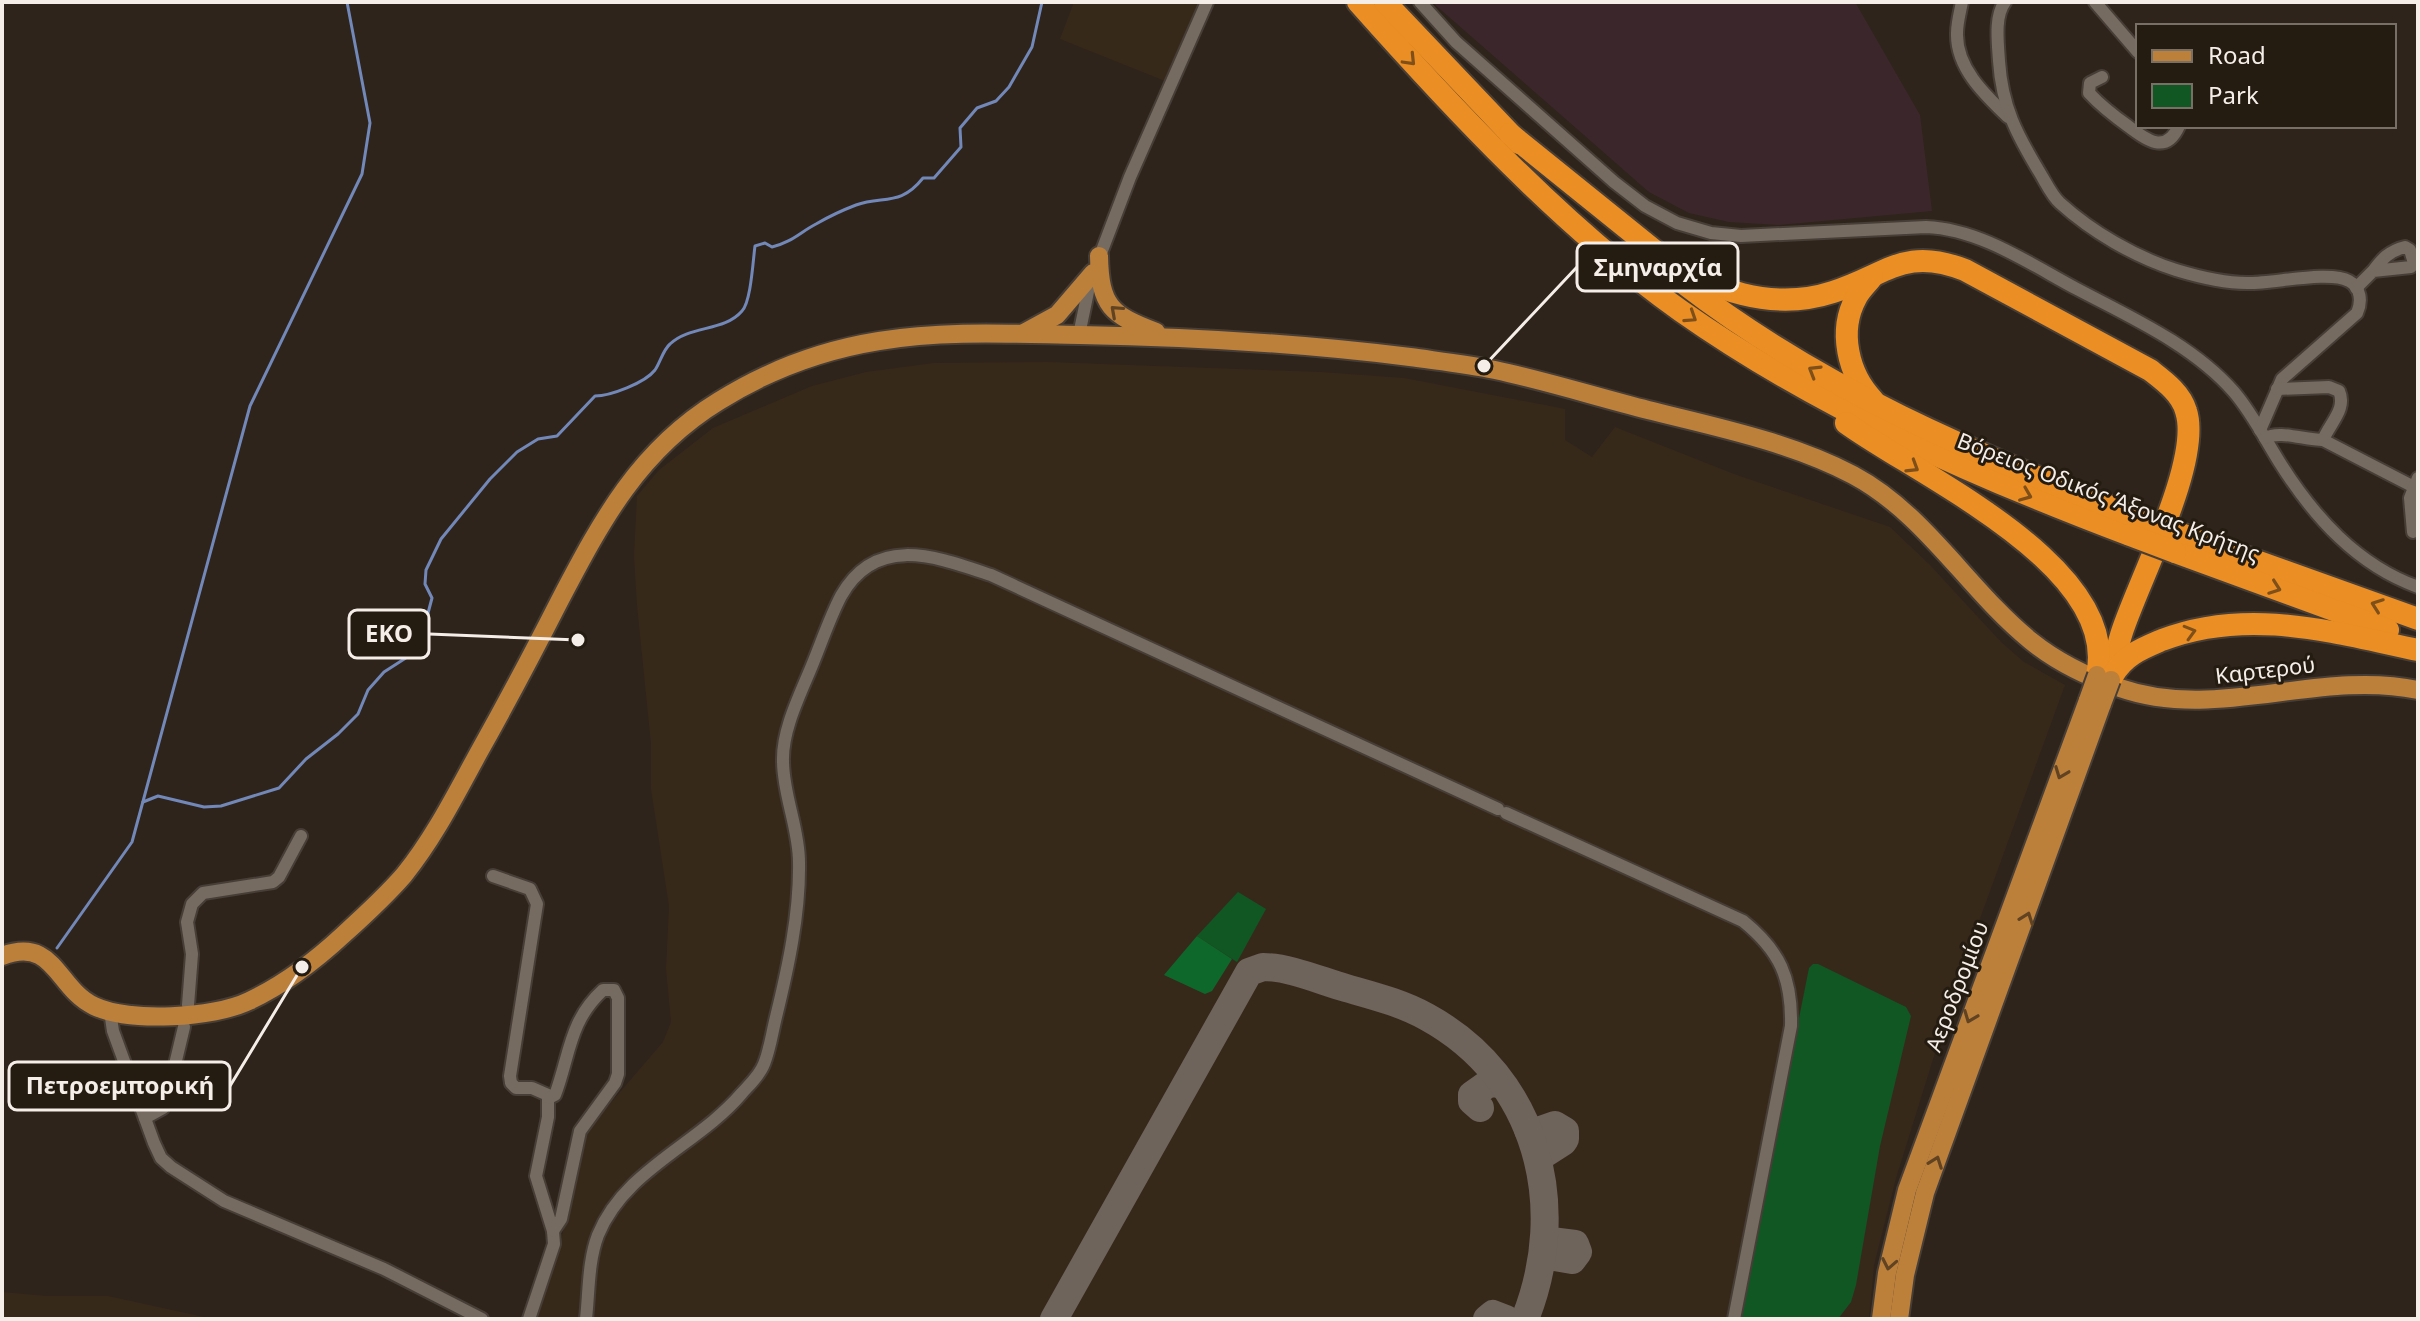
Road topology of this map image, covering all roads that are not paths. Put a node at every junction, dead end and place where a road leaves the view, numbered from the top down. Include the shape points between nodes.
1 (1207, 2) edge
2 (1358, 2) edge
3 (1385, 2) edge
4 (1420, 2) edge
5 (1962, 2) edge
6 (2005, 2) edge
7 (2095, 2) edge
8 (2136, 50) edge
9 (2102, 77) dead end
10 (2009, 118) junction
11 (2178, 128) edge
12 (1510, 134) junction
13 (2416, 264) edge
14 (1096, 265) junction
15 (2373, 271) junction
16 (1873, 276) junction
17 (2356, 288) junction
18 (1021, 335) junction
19 (1079, 335) junction
20 (1170, 338) junction
21 (1780, 375) junction
22 (2277, 389) junction
23 (1882, 409) junction
24 (2262, 434) junction
25 (2323, 440) junction
26 (2416, 482) edge
27 (2133, 526) junction
28 (2413, 532) dead end
29 (2178, 543) junction
30 (2418, 587) edge
31 (2418, 619) edge
32 (2418, 642) edge
33 (2418, 650) edge
34 (2107, 670) junction
35 (2418, 690) edge
36 (2095, 702) junction
37 (301, 836) dead end
38 (493, 876) dead end
39 (2, 956) edge
40 (188, 1005) dead end
41 (110, 1011) junction
42 (184, 1027) dead end
43 (549, 1098) junction
44 (145, 1118) junction
45 (553, 1231) junction
46 (482, 1319) edge
47 (529, 1319) edge
48 (586, 1319) edge
49 (1734, 1319) edge
50 (1881, 1319) edge
51 (1899, 1319) edge

1 - 14 street
2 -> 21 highway, Βόρειος Οδικός Άξονας Κρήτης via 1573,224 1681,311
3 - 12 highway, Βόρειος Οδικός Άξονας Κρήτης
4 - 24 street via 1456,42 1614,182 1661,216 1693,229 1741,236 1926,227 1965,234 2178,346 2225,382
5 - 10 street via 1959,50 1982,93
6 - 10 street via 1998,43
7 - 8 street
9 - 11 street via 2090,83 2089,93 2146,142 2164,142
10 - 17 street via 2058,202 2108,238 2173,269 2220,282 2325,277 2349,280
12 - 16 highway via 1660,255 1718,288 1796,300 1832,293
23 -> 12 highway, Βόρειος Οδικός Άξονας Κρήτης via 1695,292 1631,243
13 - 15 street
13 - 15 street via 2405,247 2382,258
14 - 18 main road via 1057,315
14 - 19 street
20 -> 14 main road via 1126,320 1108,305
15 - 17 street
16 - 23 highway via 1856,297 1847,339 1858,380
16 - 34 highway via 1919,259 1965,270 2150,370 2172,388 2186,410 2190,440 2179,483
17 - 22 street via 2357,313 2288,373
18 - 19 main road, Καρτερού
18 - 41 main road, Καρτερού via 900,338 843,348 766,376 697,416 642,464 615,503 446,812 379,901 312,961 243,1004 194,1015
19 - 20 main road, Καρτερού
20 - 34 main road, Καρτερού via 1337,349 1493,370 1801,453 1851,474 1882,495 2027,638
21 -> 27 highway, Βόρειος Οδικός Άξονας Κρήτης via 1927,452 2026,496
21 -> 34 highway via 2054,565 2075,591
22 - 24 street
22 - 25 street via 2339,391 2342,407
23 - 27 highway, Βόρειος Οδικός Άξονας Κρήτης
24 - 25 street
24 - 30 street via 2340,540 2374,566
25 - 26 street
26 - 28 street via 2410,498
27 - 29 highway, Βόρειος Οδικός Άξονας Κρήτης, bridge
31 -> 29 highway, Βόρειος Οδικός Άξονας Κρήτης
29 -> 32 highway, Βόρειος Οδικός Άξονας Κρήτης
34 -> 33 highway via 2139,649 2222,624 2340,632
34 - 35 main road, Καρτερού via 2156,698 2190,701 2354,682
34 - 36 main road, Αεροδρομίου, bridge
36 -> 50 main road, Αεροδρομίου via 1907,1190
51 -> 36 main road, Αεροδρομίου via 1925,1193
37 - 40 street via 273,882 203,893 192,904 187,922 192,954
38 - 43 street via 524,886 535,896 510,1076 516,1088 541,1090
39 - 41 main road via 23,950 41,955 83,999
41 - 44 street
42 - 44 street via 166,1102
43 - 45 street via 536,1176
43 - 45 street via 555,1095 569,1041 587,1004 603,990 614,990 618,1074 580,1131 561,1219
44 - 46 street via 161,1158 224,1201 414,1283
45 - 47 street via 554,1251
48 - 49 street via 595,1247 613,1208 646,1173 709,1127 763,1068 787,973 798,880 798,845 783,750 842,596 864,567 880,559 917,555 991,575 1743,921 1766,942 1782,968 1791,1026

